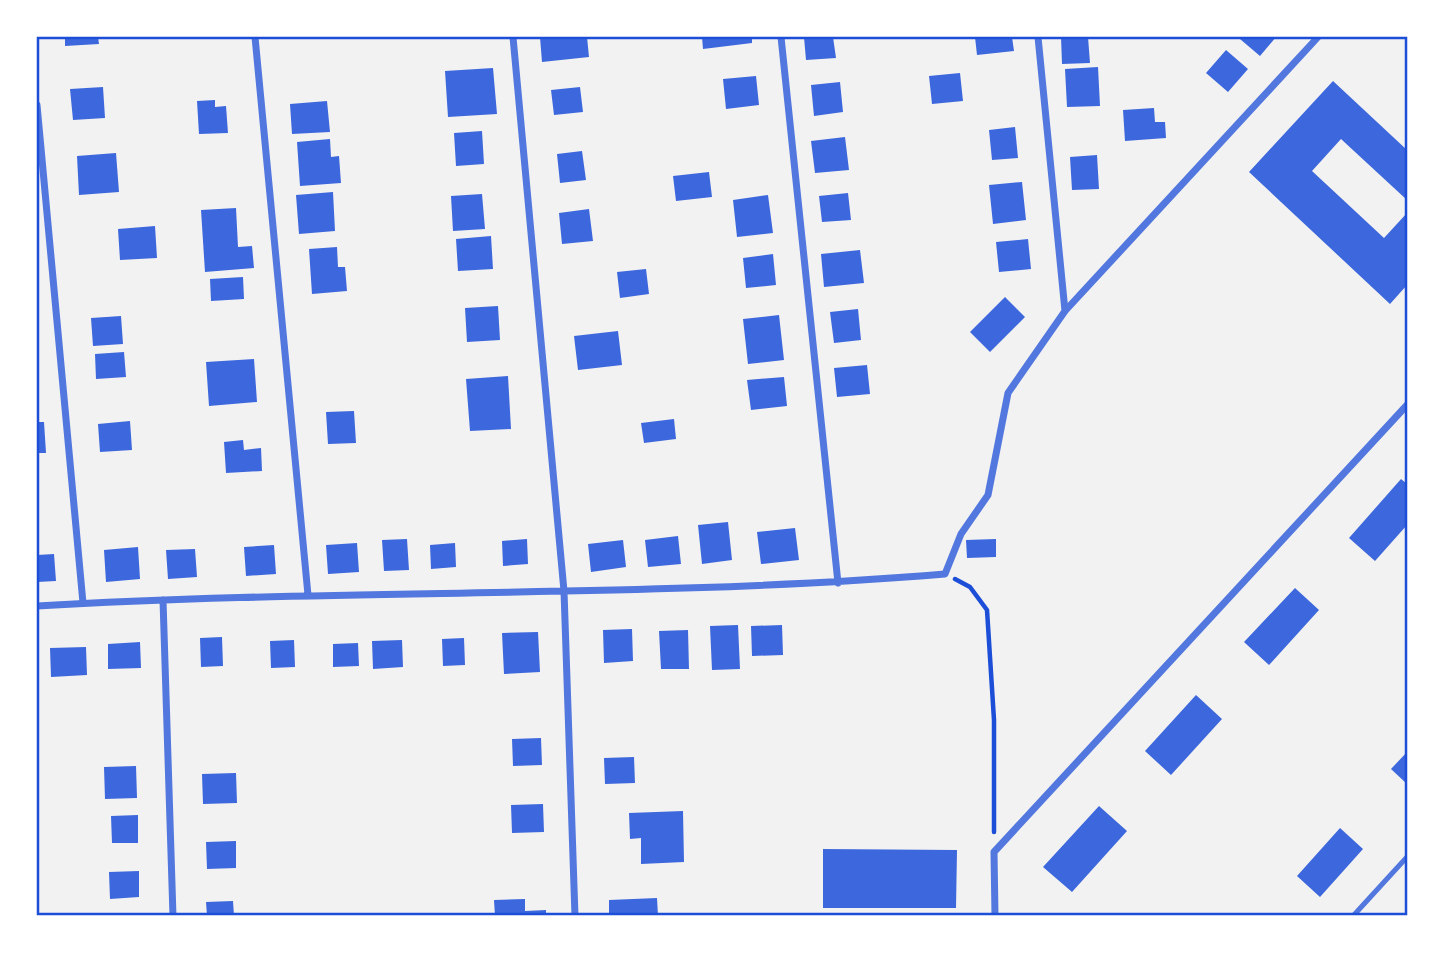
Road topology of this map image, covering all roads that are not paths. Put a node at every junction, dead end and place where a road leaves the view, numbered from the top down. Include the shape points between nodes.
1 (255, 37) edge
2 (513, 37) edge
3 (781, 37) edge
4 (1038, 37) edge
5 (1318, 37) edge
6 (37, 105) edge
7 (1065, 311) junction
8 (1407, 405) edge
9 (838, 583) junction
10 (564, 591) junction
11 (308, 595) junction
12 (163, 600) junction
13 (83, 603) junction
14 (37, 606) edge
15 (1407, 857) edge
16 (173, 916) edge
17 (575, 916) edge
18 (995, 916) edge
19 (1353, 916) edge

1 - 11 street
2 - 10 street
3 - 9 street
4 - 7 street
5 - 7 street
6 - 13 street
7 - 9 street via 1008,393 988,495 961,534 945,574
8 - 18 street via 994,852
9 - 10 street
10 - 11 street
10 - 17 street
11 - 12 street
12 - 13 street
12 - 16 street
13 - 14 street
15 - 19 lane

